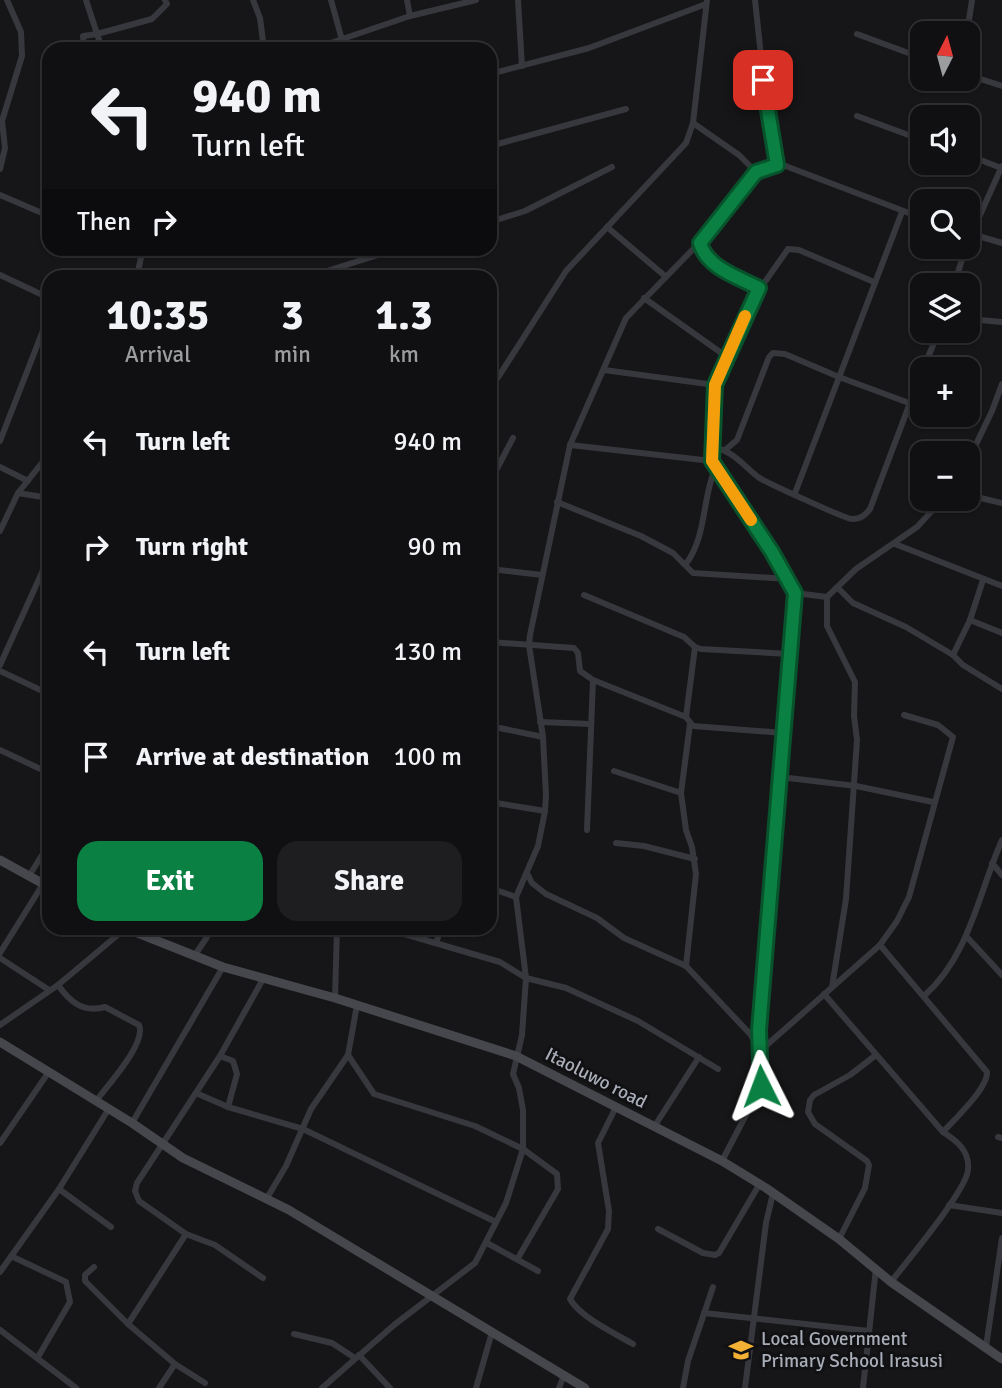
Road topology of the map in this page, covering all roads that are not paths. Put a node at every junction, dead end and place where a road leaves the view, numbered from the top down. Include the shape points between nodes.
1 (7, 0) edge
2 (86, 0) edge
3 (166, 0) edge
4 (253, 0) edge
5 (331, 0) edge
6 (407, 0) edge
7 (477, 0) edge
8 (518, 0) edge
9 (755, 0) edge
10 (972, 0) edge
11 (707, 2) edge
12 (410, 16) junction
13 (969, 21) edge
14 (97, 34) junction
15 (857, 34) dead end
16 (342, 40) junction
17 (83, 42) edge
18 (100, 42) edge
19 (263, 42) edge
20 (336, 42) edge
21 (910, 54) edge
22 (522, 66) junction
23 (497, 73) edge
24 (980, 79) edge
25 (1002, 86) edge
26 (626, 108) dead end
27 (858, 116) dead end
28 (693, 123) junction
29 (910, 136) edge
30 (497, 144) edge
31 (980, 159) edge
32 (777, 165) junction
33 (612, 167) dead end
34 (1001, 167) edge
35 (0, 169) edge
36 (756, 172) junction
37 (0, 195) edge
38 (980, 211) edge
39 (902, 212) junction
40 (42, 213) edge
41 (910, 214) edge
42 (497, 220) edge
43 (607, 227) junction
44 (980, 237) edge
45 (700, 243) junction
46 (1002, 243) edge
47 (376, 256) edge
48 (342, 267) junction
49 (332, 270) edge
50 (343, 270) edge
51 (0, 275) edge
52 (665, 276) junction
53 (874, 282) junction
54 (759, 288) junction
55 (42, 295) edge
56 (644, 298) junction
57 (980, 320) edge
58 (1002, 322) edge
59 (42, 333) edge
60 (727, 357) junction
61 (604, 370) junction
62 (839, 377) junction
63 (497, 378) edge
64 (1002, 384) edge
65 (715, 385) junction
66 (909, 403) joint
67 (992, 411) junction
68 (1002, 413) edge
69 (513, 438) dead end
70 (0, 441) edge
71 (978, 441) edge
72 (570, 445) junction
73 (713, 447) junction
74 (726, 450) junction
75 (42, 463) edge
76 (714, 463) junction
77 (0, 467) edge
78 (497, 469) edge
79 (28, 481) junction
80 (18, 493) junction
81 (795, 493) junction
82 (42, 497) edge
83 (980, 498) edge
84 (557, 502) junction
85 (1002, 503) edge
86 (932, 511) edge
87 (0, 531) edge
88 (895, 544) junction
89 (686, 564) junction
90 (497, 570) edge
91 (42, 572) edge
92 (542, 575) junction
93 (789, 579) junction
94 (983, 580) junction
95 (1002, 586) edge
96 (838, 588) junction
97 (795, 593) junction
98 (584, 595) dead end
99 (827, 597) junction
100 (970, 620) junction
101 (1002, 634) edge
102 (497, 643) edge
103 (529, 645) junction
104 (695, 647) junction
105 (790, 654) junction
106 (953, 655) junction
107 (0, 665) edge
108 (0, 671) edge
109 (593, 680) junction
110 (1002, 689) edge
111 (42, 691) edge
112 (904, 715) dead end
113 (687, 720) junction
114 (540, 722) junction
115 (591, 724) junction
116 (497, 727) edge
117 (784, 733) junction
118 (543, 737) junction
119 (0, 751) edge
120 (42, 770) edge
121 (614, 771) dead end
122 (780, 777) junction
123 (856, 786) junction
124 (681, 793) junction
125 (933, 802) junction
126 (497, 803) edge
127 (545, 811) junction
128 (587, 830) dead end
129 (1002, 840) edge
130 (615, 843) dead end
131 (42, 855) edge
132 (695, 859) junction
133 (0, 860) edge
134 (992, 863) junction
135 (527, 873) junction
136 (1002, 875) edge
137 (29, 876) junction
138 (42, 884) edge
139 (497, 890) edge
140 (42, 892) edge
141 (516, 897) junction
142 (118, 935) edge
143 (144, 935) edge
144 (208, 935) edge
145 (337, 935) edge
146 (408, 935) edge
147 (439, 935) edge
148 (967, 937) junction
149 (436, 943) junction
150 (880, 945) junction
151 (0, 955) edge
152 (195, 955) junction
153 (686, 966) junction
154 (223, 967) junction
155 (1002, 975) edge
156 (526, 978) junction
157 (263, 979) junction
158 (58, 985) junction
159 (832, 986) junction
160 (49, 990) junction
161 (824, 994) junction
162 (924, 996) junction
163 (335, 998) junction
164 (358, 1005) junction
165 (0, 1025) edge
166 (0, 1042) edge
167 (759, 1052) junction
168 (348, 1055) junction
169 (876, 1055) junction
170 (220, 1056) junction
171 (516, 1056) junction
172 (699, 1057) junction
173 (718, 1069) dead end
174 (48, 1073) junction
175 (196, 1093) junction
176 (96, 1101) junction
177 (228, 1107) junction
178 (616, 1107) junction
179 (108, 1110) junction
180 (132, 1123) junction
181 (654, 1127) junction
182 (303, 1129) junction
183 (943, 1132) junction
184 (163, 1142) junction
185 (0, 1143) edge
186 (523, 1149) junction
187 (722, 1161) junction
188 (759, 1185) junction
189 (59, 1189) junction
190 (773, 1193) junction
191 (267, 1198) junction
192 (949, 1205) junction
193 (1002, 1213) edge
194 (496, 1222) junction
195 (111, 1227) dead end
196 (658, 1229) dead end
197 (186, 1234) junction
198 (1002, 1238) edge
199 (839, 1239) junction
200 (487, 1243) junction
201 (11, 1256) junction
202 (518, 1258) junction
203 (94, 1267) dead end
204 (876, 1268) junction
205 (0, 1272) edge
206 (538, 1272) dead end
207 (263, 1278) dead end
208 (891, 1282) junction
209 (713, 1287) dead end
210 (432, 1295) junction
211 (705, 1313) junction
212 (752, 1318) junction
213 (128, 1324) junction
214 (0, 1330) edge
215 (869, 1331) junction
216 (492, 1332) junction
217 (294, 1334) dead end
218 (633, 1344) dead end
219 (986, 1347) junction
220 (38, 1357) junction
221 (357, 1357) junction
222 (1002, 1359) edge
223 (175, 1364) junction
224 (564, 1375) junction
225 (205, 1383) dead end
226 (76, 1388) edge
227 (159, 1388) edge
228 (321, 1388) edge
229 (390, 1388) edge
230 (476, 1388) edge
231 (559, 1388) edge
232 (585, 1388) edge
233 (683, 1388) edge
234 (745, 1388) edge
235 (863, 1388) edge

1 - 35 street via 21,32 22,56 2,121 5,148
2 - 14 street
3 - 14 street via 152,19
4 - 19 street
5 - 16 street
6 - 12 street
7 - 12 street
8 - 22 street
9 - 32 street
10 - 13 street
11 - 22 street via 589,48
11 - 28 street
12 - 16 street
14 - 17 street via 83,36
14 - 18 street
15 - 21 street
16 - 20 street
22 - 23 street
24 - 25 street
26 - 30 street
27 - 29 street
28 - 36 street
28 - 43 street via 686,143
31 - 34 street
32 - 36 street
32 - 39 street
33 - 42 street
34 - 38 street
36 - 45 street
37 - 40 street
39 - 41 street
39 - 53 street
43 - 52 street
43 - 63 street via 566,271
44 - 46 street
45 - 52 street
45 - 54 street via 712,263
47 - 48 street
48 - 49 street
48 - 50 street
51 - 55 street
52 - 56 street
53 - 54 street via 788,249
53 - 62 street
54 - 60 street
56 - 60 street
56 - 61 street via 626,317
57 - 58 street
59 - 70 street
60 - 65 street
61 - 65 street
61 - 72 street
62 - 66 street
62 - 74 street via 773,353 737,440
62 - 81 street
64 - 67 street
65 - 73 street
66 - 81 street via 870,509 863,516 848,519
67 - 68 street
67 - 71 street
69 - 78 street
72 - 76 street
72 - 84 street
73 - 74 street
73 - 76 street
74 - 81 street via 759,478
75 - 79 street
76 - 89 street via 701,531
76 - 93 street
77 - 79 street
79 - 80 street
80 - 82 street
80 - 87 street
83 - 85 street
84 - 89 street via 641,537
84 - 92 street
86 - 88 street
88 - 94 street
88 - 96 street via 856,569
89 - 93 street via 700,575
90 - 92 street
91 - 107 street
92 - 103 street
93 - 97 street
94 - 95 street
94 - 100 street
96 - 99 street
96 - 106 street via 853,603
97 - 99 street
97 - 105 street
98 - 104 street via 684,637
99 - 123 street via 827,626 855,682
100 - 101 street
100 - 106 street
102 - 103 street
103 - 109 street via 574,648 580,671
103 - 114 street
104 - 105 street
104 - 113 street
105 - 117 street
106 - 110 street
108 - 111 street
109 - 113 street
109 - 115 street
112 - 125 street via 938,725 953,737
113 - 117 street via 697,727
113 - 124 street
114 - 115 street
114 - 118 street
115 - 128 street
116 - 118 street
117 - 122 street
118 - 127 street
119 - 120 street
121 - 124 street
122 - 123 street
122 - 167 street
123 - 125 street
123 - 159 street via 846,899
124 - 132 street
125 - 150 street via 909,897
126 - 127 street
127 - 135 street
129 - 134 street
130 - 132 street
131 - 137 street
132 - 153 street
133 - 137 street
134 - 136 street
134 - 148 street
135 - 141 street
135 - 153 street via 546,894
137 - 138 street
139 - 141 street
140 - 151 street
141 - 156 street
142 - 158 street
143 - 152 street, Itaoluwo road
144 - 152 street
145 - 163 street
146 - 149 street
147 - 149 street
148 - 155 street
148 - 162 street via 946,973
149 - 156 street via 500,962
150 - 159 street
150 - 162 street
151 - 160 street
152 - 154 street, Itaoluwo road
153 - 167 street via 751,1035
154 - 157 street, Itaoluwo road
154 - 180 street
156 - 171 street
156 - 172 street via 566,988 638,1021
157 - 163 street, Itaoluwo road
157 - 170 street
158 - 160 street
158 - 176 street via 77,1006 105,1007 141,1028 140,1038
159 - 161 street
160 - 165 street
161 - 167 street
161 - 169 street
162 - 183 street via 988,1076
163 - 164 street, Itaoluwo road
164 - 168 street
164 - 171 street, Itaoluwo road
166 - 174 street
167 - 187 street via 761,1086
168 - 182 street via 311,1108
168 - 186 street via 374,1094 475,1126
169 - 183 street
169 - 199 street via 814,1095 809,1107 810,1119 869,1166 865,1188
170 - 175 street
170 - 177 street via 233,1060 237,1070
171 - 178 street, Itaoluwo road
171 - 186 street via 513,1074 523,1110
172 - 173 street
172 - 181 street
174 - 176 street
174 - 185 street
175 - 177 street
175 - 184 street
176 - 179 street
177 - 182 street
178 - 181 street, Itaoluwo road
178 - 218 street via 598,1143 608,1229 570,1299
179 - 180 street
179 - 189 street
180 - 184 street
181 - 187 street, Itaoluwo road
182 - 191 street
182 - 194 street
183 - 192 street via 960,1143 968,1164
184 - 191 street via 183,1158
184 - 197 street via 135,1191 139,1201
186 - 194 street
186 - 202 street via 554,1171 559,1180
187 - 188 street, Itaoluwo road
188 - 190 street, Itaoluwo road
188 - 196 street via 715,1255
189 - 195 street
189 - 201 street
190 - 199 street, Itaoluwo road
190 - 212 street
191 - 210 street
192 - 193 street
192 - 208 street
194 - 200 street
197 - 207 street via 215,1245
197 - 213 street
198 - 219 street
199 - 204 street, Itaoluwo road
200 - 202 street
200 - 210 street via 475,1263
201 - 205 street
201 - 220 street via 66,1282 70,1302
202 - 206 street
203 - 213 street via 85,1281
204 - 208 street, Itaoluwo road
204 - 215 street
208 - 219 street, Itaoluwo road
209 - 211 street
210 - 216 street
210 - 221 street
211 - 212 street
211 - 233 street
212 - 215 street
212 - 234 street
213 - 223 street
214 - 220 street
215 - 235 street
216 - 224 street
216 - 230 street
217 - 221 street via 332,1343
219 - 222 street, Itaoluwo road
220 - 226 street
221 - 228 street
221 - 229 street
223 - 225 street
223 - 227 street
224 - 231 street
224 - 232 street

